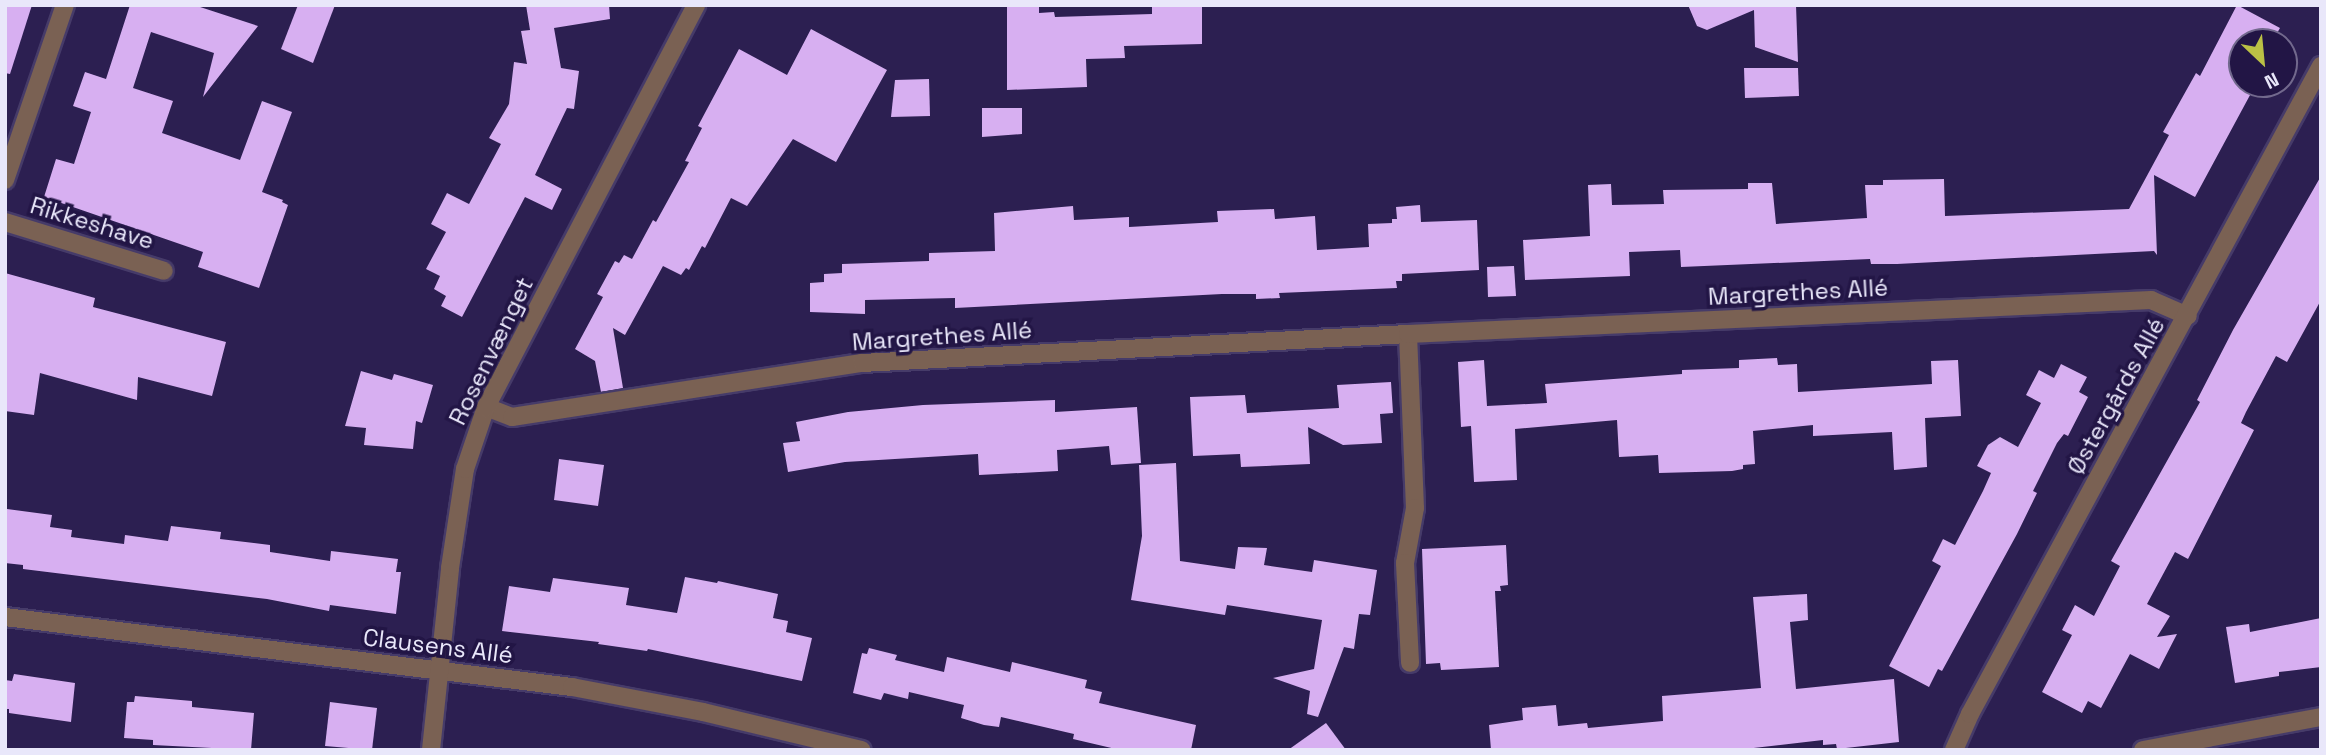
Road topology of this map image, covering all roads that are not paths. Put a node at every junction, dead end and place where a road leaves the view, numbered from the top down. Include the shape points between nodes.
1 (65, 5) edge
2 (690, 8) edge
3 (2321, 66) edge
4 (5, 180) edge
5 (5, 222) edge
6 (164, 271) dead end
7 (2188, 316) junction
8 (1408, 334) junction
9 (486, 407) junction
10 (5, 617) edge
11 (1410, 663) dead end
12 (438, 671) junction
13 (2321, 717) edge
14 (431, 750) edge
15 (861, 750) edge
16 (1954, 750) edge
17 (2143, 750) edge

1 - 4 street, Rikkeshave
2 - 9 street, Rosenvænget
3 - 7 street, Østergårds Allé
5 - 6 street, Rikkeshave
7 - 8 street, Margrethes Allé via 2151,300
7 - 16 street, Østergårds Allé
8 - 9 street, Margrethes Allé via 862,363 512,417
8 - 11 street via 1415,508 1405,563
9 - 12 street, Rosenvænget via 465,469
10 - 12 street, Clausens Allé
12 - 14 street, Rosenvænget
12 - 15 street, Clausens Allé via 572,687
13 - 17 street

